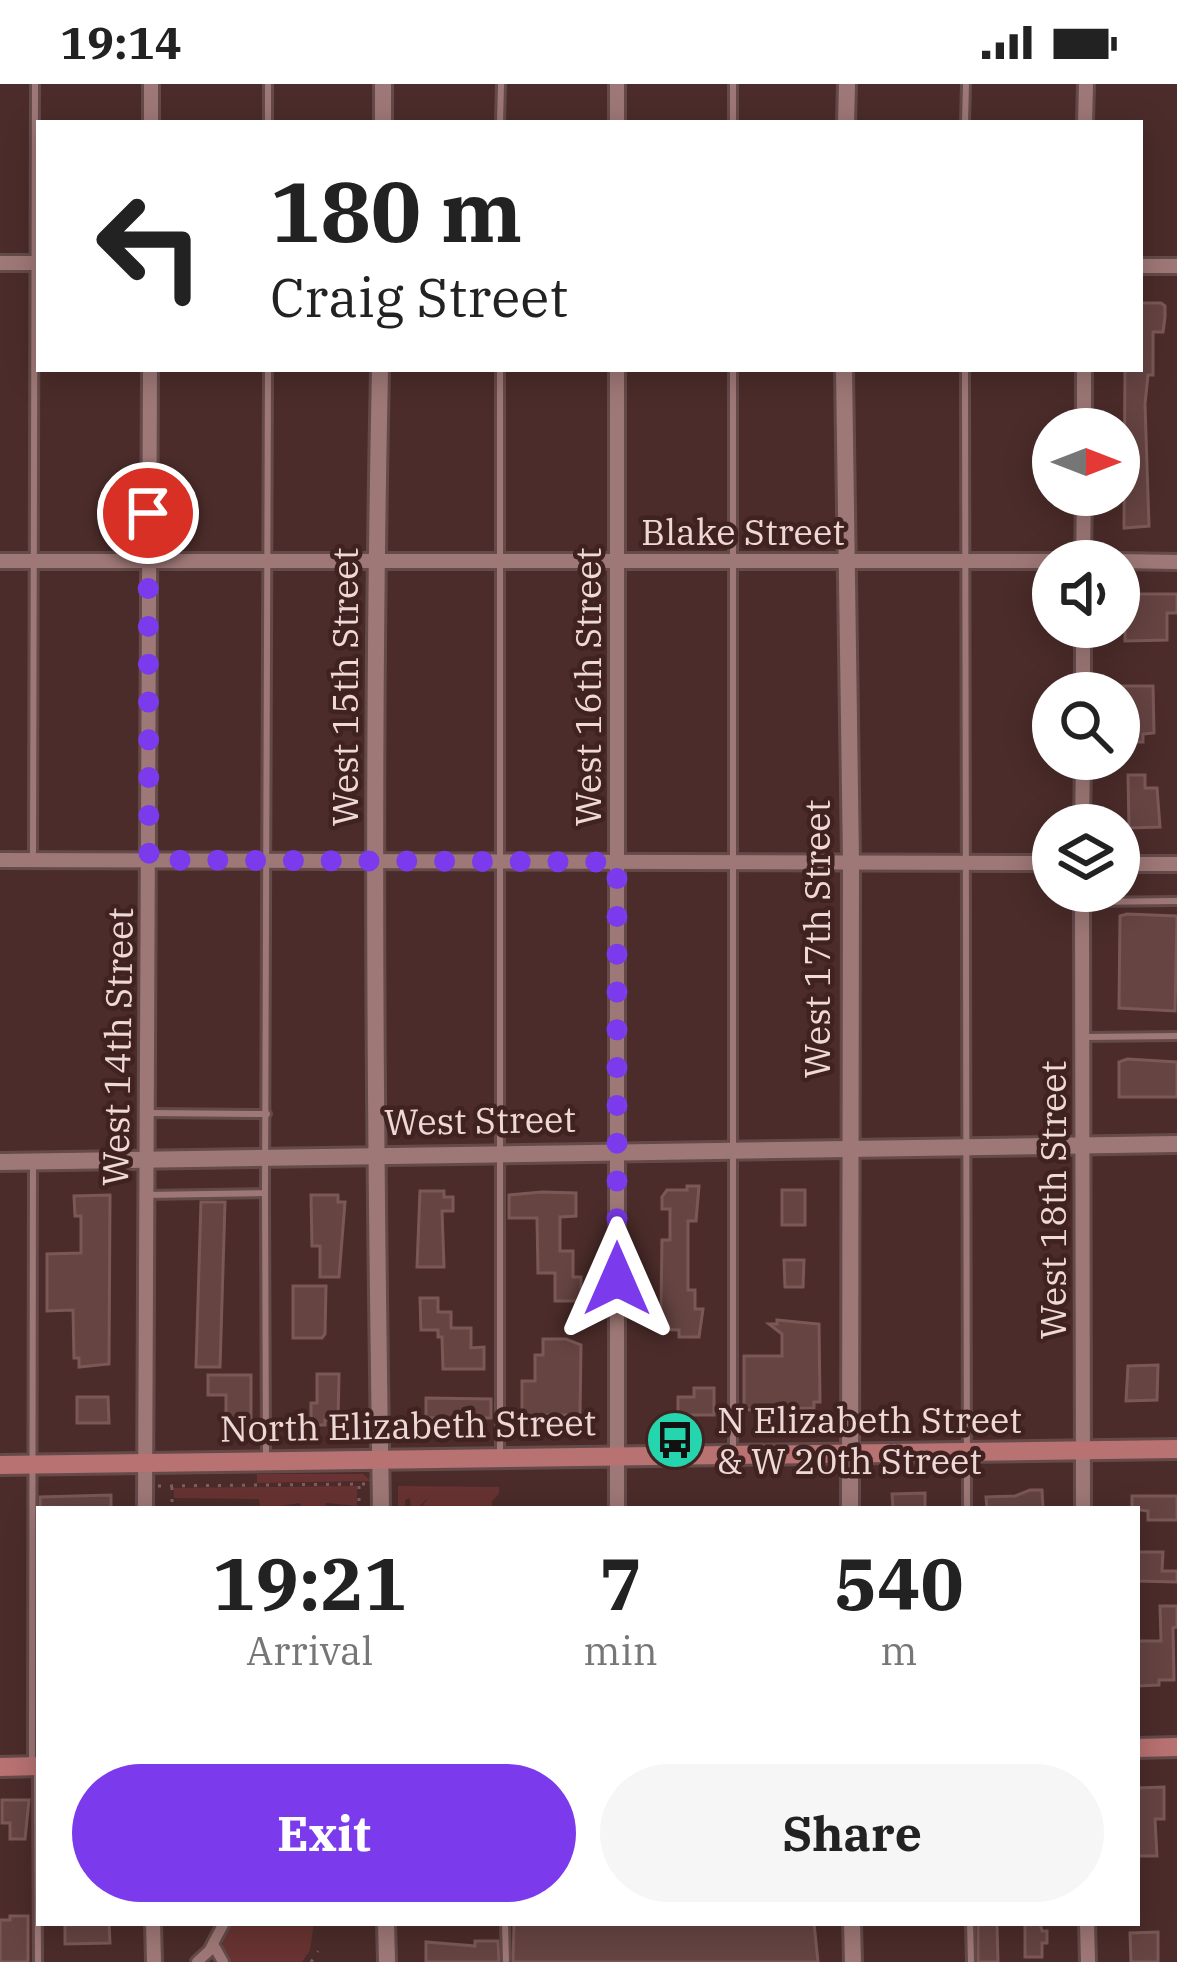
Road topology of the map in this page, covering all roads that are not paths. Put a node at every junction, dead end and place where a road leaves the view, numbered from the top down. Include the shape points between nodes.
1 (35, 84) edge
2 (151, 84) edge
3 (268, 84) edge
4 (383, 84) edge
5 (500, 84) edge
6 (617, 84) edge
7 (733, 84) edge
8 (847, 84) edge
9 (966, 84) edge
10 (1086, 84) edge
11 (151, 120) edge
12 (268, 120) edge
13 (383, 120) edge
14 (500, 120) edge
15 (617, 120) edge
16 (734, 120) edge
17 (846, 120) edge
18 (965, 120) edge
19 (1085, 120) edge
20 (36, 144) edge
21 (0, 263) edge
22 (36, 263) edge
23 (1143, 266) edge
24 (1177, 266) edge
25 (37, 372) edge
26 (150, 372) edge
27 (268, 372) edge
28 (380, 372) edge
29 (500, 372) edge
30 (617, 372) edge
31 (733, 372) edge
32 (844, 372) edge
33 (964, 372) edge
34 (1084, 372) edge
35 (1084, 408) edge
36 (268, 560) junction
37 (376, 560) junction
38 (501, 560) junction
39 (0, 561) edge
40 (35, 561) junction
41 (147, 561) junction
42 (617, 561) junction
43 (732, 561) junction
44 (844, 561) junction
45 (966, 561) junction
46 (1032, 561) edge
47 (1140, 561) edge
48 (1177, 562) edge
49 (0, 860) edge
50 (33, 860) junction
51 (149, 860) junction
52 (266, 861) junction
53 (850, 861) junction
54 (376, 862) junction
55 (500, 862) junction
56 (617, 862) junction
57 (733, 862) junction
58 (965, 862) junction
59 (1032, 863) edge
60 (1140, 864) edge
61 (1177, 864) edge
62 (1140, 899) edge
63 (1177, 901) edge
64 (1082, 912) edge
65 (1177, 1036) edge
66 (1082, 1037) junction
67 (146, 1113) junction
68 (267, 1114) junction
69 (1081, 1144) junction
70 (1177, 1144) edge
71 (964, 1146) junction
72 (848, 1149) junction
73 (733, 1150) junction
74 (617, 1151) junction
75 (501, 1153) junction
76 (376, 1155) junction
77 (267, 1157) junction
78 (146, 1160) junction
79 (33, 1161) junction
80 (0, 1162) edge
81 (266, 1193) junction
82 (145, 1195) junction
83 (1177, 1449) edge
84 (966, 1451) junction
85 (1083, 1451) junction
86 (850, 1452) junction
87 (734, 1454) junction
88 (617, 1456) junction
89 (381, 1457) junction
90 (500, 1457) junction
91 (266, 1459) junction
92 (144, 1461) junction
93 (33, 1464) junction
94 (0, 1465) edge
95 (145, 1506) edge
96 (381, 1506) edge
97 (617, 1506) edge
98 (850, 1506) edge
99 (967, 1506) edge
100 (1084, 1506) edge
101 (1177, 1747) edge
102 (1140, 1748) edge
103 (36, 1766) edge
104 (0, 1767) edge
105 (38, 1926) edge
106 (153, 1926) edge
107 (222, 1926) edge
108 (386, 1926) edge
109 (505, 1926) edge
110 (852, 1926) edge
111 (970, 1926) edge
112 (1087, 1926) edge
113 (213, 1944) junction
114 (38, 1962) edge
115 (154, 1962) edge
116 (197, 1962) edge
117 (223, 1962) edge
118 (387, 1962) edge
119 (506, 1962) edge
120 (853, 1962) edge
121 (971, 1962) edge
122 (1088, 1962) edge

1 - 20 lane
2 - 11 street
3 - 12 lane
4 - 13 street
5 - 14 lane
6 - 15 street
7 - 16 lane
8 - 17 street
9 - 18 lane
10 - 19 street
21 - 22 street
23 - 24 street
25 - 40 lane
26 - 41 street, West 14th Street
27 - 36 lane
28 - 37 street, West 15th Street
29 - 38 lane
30 - 42 street, West 16th Street
31 - 43 lane
32 - 44 street, West 17th Street
33 - 45 lane
34 - 35 street
36 - 37 street, Blake Street
36 - 41 street, Blake Street
36 - 52 lane
37 - 38 street, Blake Street
37 - 54 street, West 15th Street
38 - 42 street, Blake Street
38 - 55 lane
39 - 40 street, Blake Street
40 - 41 street, Blake Street
40 - 50 lane
41 - 51 street, West 14th Street
42 - 43 street, Blake Street
42 - 56 street, West 16th Street
43 - 44 street, Blake Street
43 - 57 lane
44 - 45 street, Blake Street
44 - 53 street, West 17th Street
45 - 46 street, Blake Street
45 - 58 lane
47 - 48 street
49 - 50 street
50 - 51 street
51 - 52 street
51 - 67 street, West 14th Street
52 - 54 street
52 - 68 lane
53 - 57 street
53 - 58 street
53 - 72 street, West 17th Street
54 - 55 street
54 - 76 street, West 15th Street
55 - 56 street
55 - 75 lane
56 - 57 street
56 - 74 street, West 16th Street
57 - 73 lane
58 - 59 street
58 - 71 lane
60 - 61 street
62 - 63 lane
64 - 66 street, West 18th Street
65 - 66 lane
66 - 69 street, West 18th Street
67 - 68 lane
67 - 78 street, West 14th Street
68 - 77 lane
69 - 70 street, West Street
69 - 71 street, West Street
69 - 85 street, West 18th Street
71 - 72 street, West Street
71 - 84 lane
72 - 73 street, West Street
72 - 86 street, West 17th Street
73 - 74 street, West Street
73 - 87 lane
74 - 75 street, West Street
74 - 88 street, West 16th Street
75 - 76 street, West Street
75 - 90 lane
76 - 77 street, West Street
76 - 89 street, West 15th Street
77 - 78 street, West Street
77 - 81 lane
78 - 79 street, West Street
78 - 82 street, West 14th Street
79 - 80 street, West Street
79 - 93 lane
81 - 82 lane
81 - 91 lane
82 - 92 street, West 14th Street
83 - 85 main road, North Elizabeth Street
84 - 85 main road, North Elizabeth Street
84 - 86 main road, North Elizabeth Street
84 - 99 lane
85 - 100 street, West 18th Street
86 - 87 main road, North Elizabeth Street
86 - 98 street, West 17th Street
87 - 88 main road, North Elizabeth Street
88 - 90 main road, North Elizabeth Street
88 - 97 street, West 16th Street
89 - 90 main road, North Elizabeth Street
89 - 91 main road, North Elizabeth Street
89 - 96 street, West 15th Street
91 - 92 main road, North Elizabeth Street
92 - 93 main road, North Elizabeth Street
92 - 95 street, West 14th Street
93 - 94 main road, North Elizabeth Street
93 - 103 lane
101 - 102 main road
103 - 104 main road
105 - 114 lane
106 - 115 street
107 - 113 street
108 - 118 street
109 - 119 lane
110 - 120 street
111 - 121 lane
112 - 122 street
113 - 116 street
113 - 117 street

